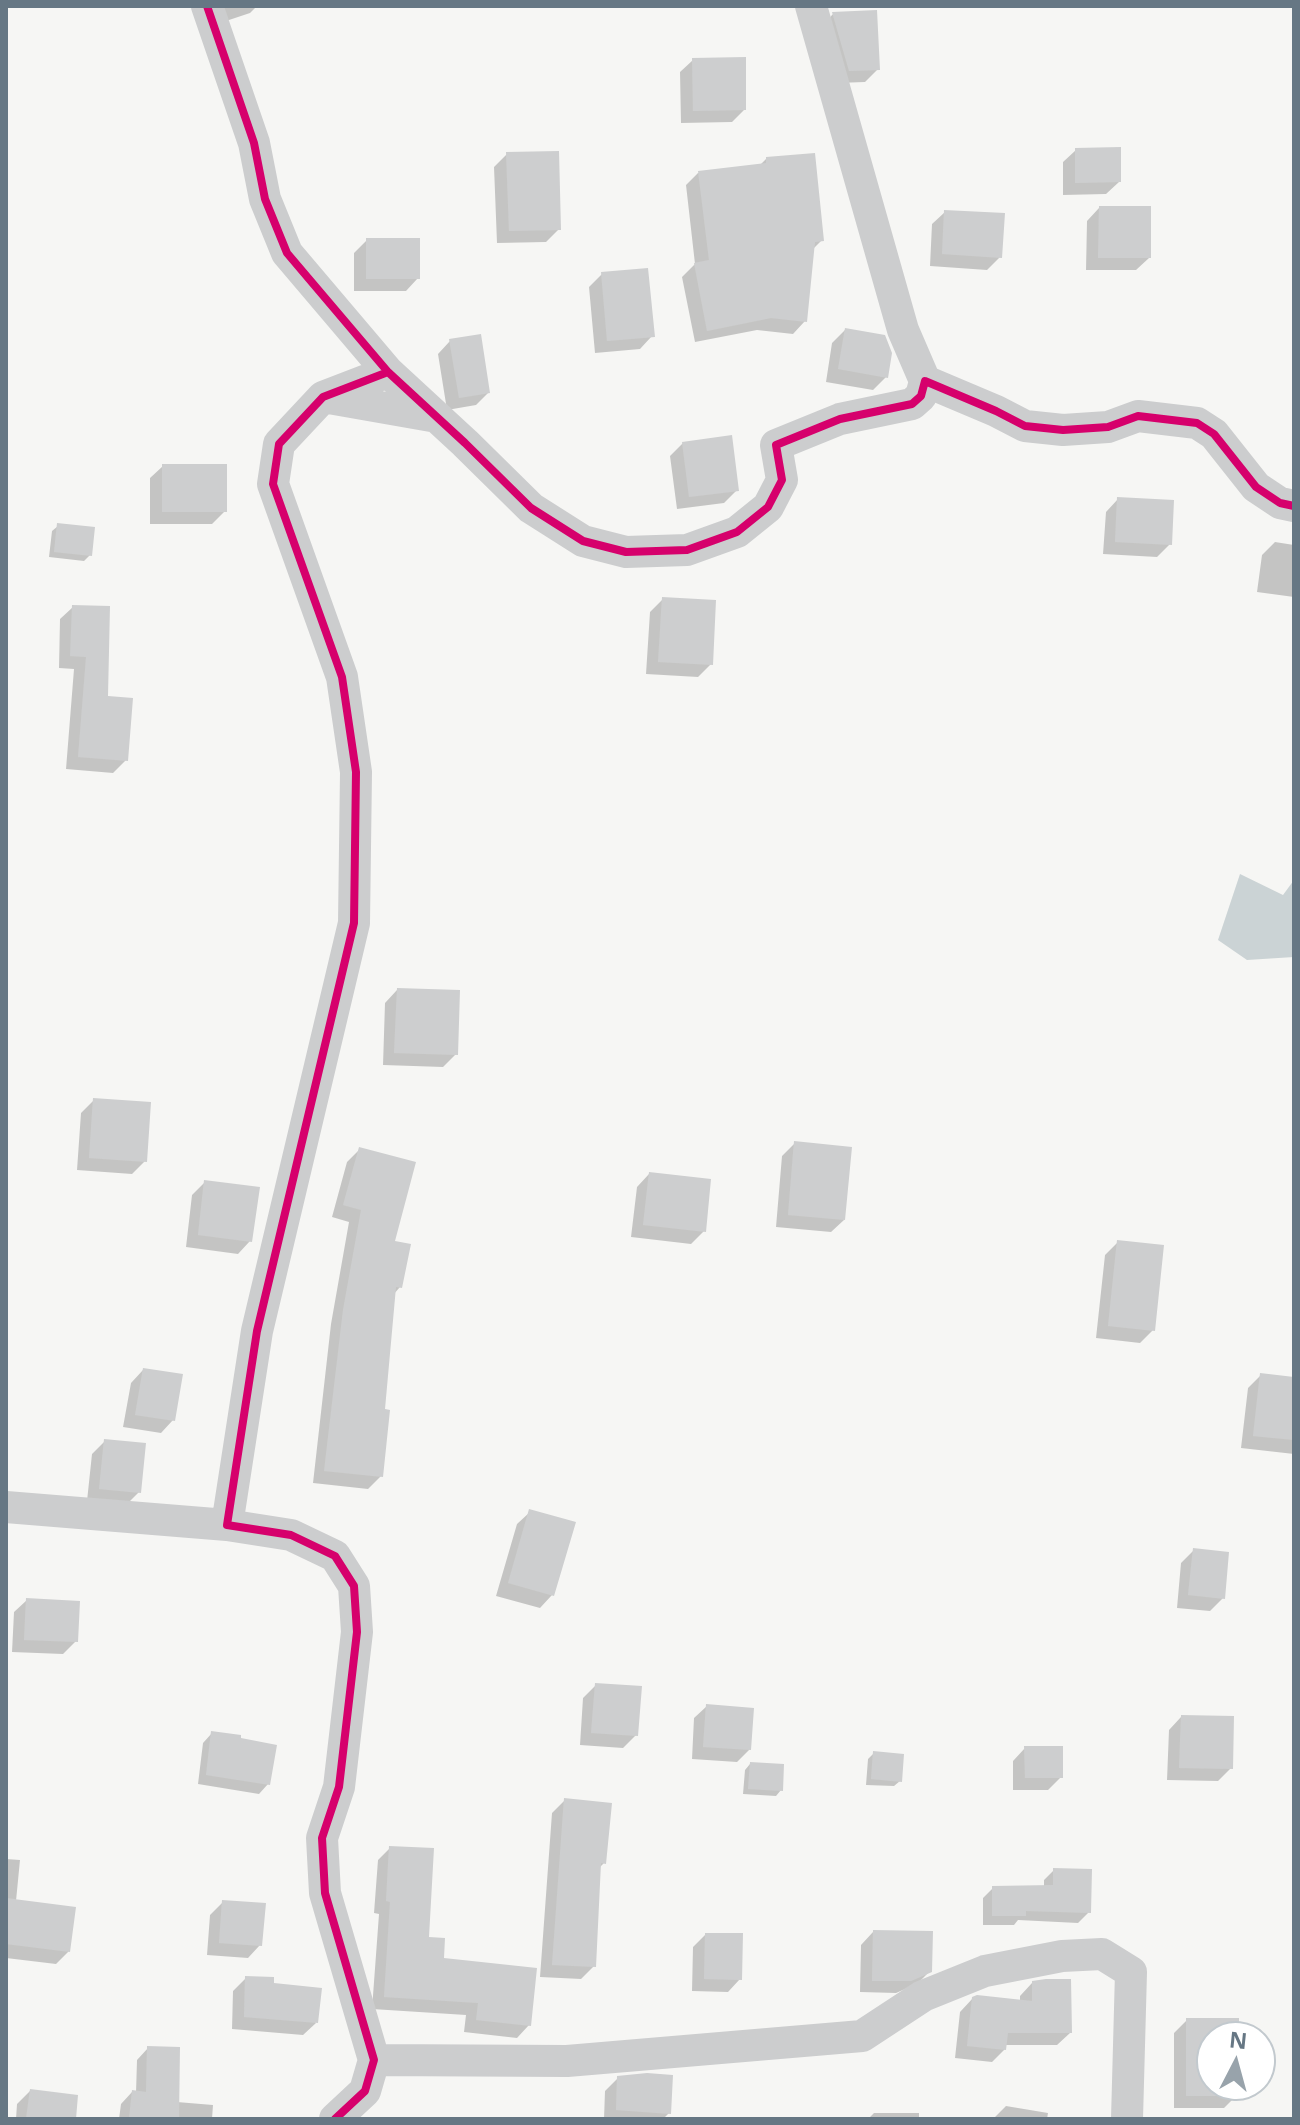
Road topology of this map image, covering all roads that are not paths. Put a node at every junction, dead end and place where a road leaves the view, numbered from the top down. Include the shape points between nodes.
1 (207, 6) edge
2 (811, 6) edge
3 (388, 372) junction
4 (925, 381) junction
5 (323, 397) junction
6 (437, 417) junction
7 (1294, 506) edge
8 (6, 1507) edge
9 (227, 1525) junction
10 (374, 2060) junction
11 (335, 2119) edge
12 (1127, 2119) edge

1 - 3 street via 254,143 265,199 287,253
2 - 4 street via 903,330
3 - 5 street
3 - 6 street
4 - 6 street via 912,404 840,419 776,445 782,480 768,507 737,532 687,550 626,552 583,541 531,508
4 - 7 street via 1025,426 1108,427 1138,416 1197,423 1214,434 1256,487
5 - 6 street
5 - 9 street via 279,444 273,484 342,677 356,772 354,923 257,1331
8 - 9 street
9 - 10 street via 302,1540 335,1556 354,1586 357,1632 339,1787 322,1838 325,1893
10 - 11 street via 365,2091
10 - 12 street via 567,2061 862,2036 923,1996 985,1971 1102,1954 1131,1972

